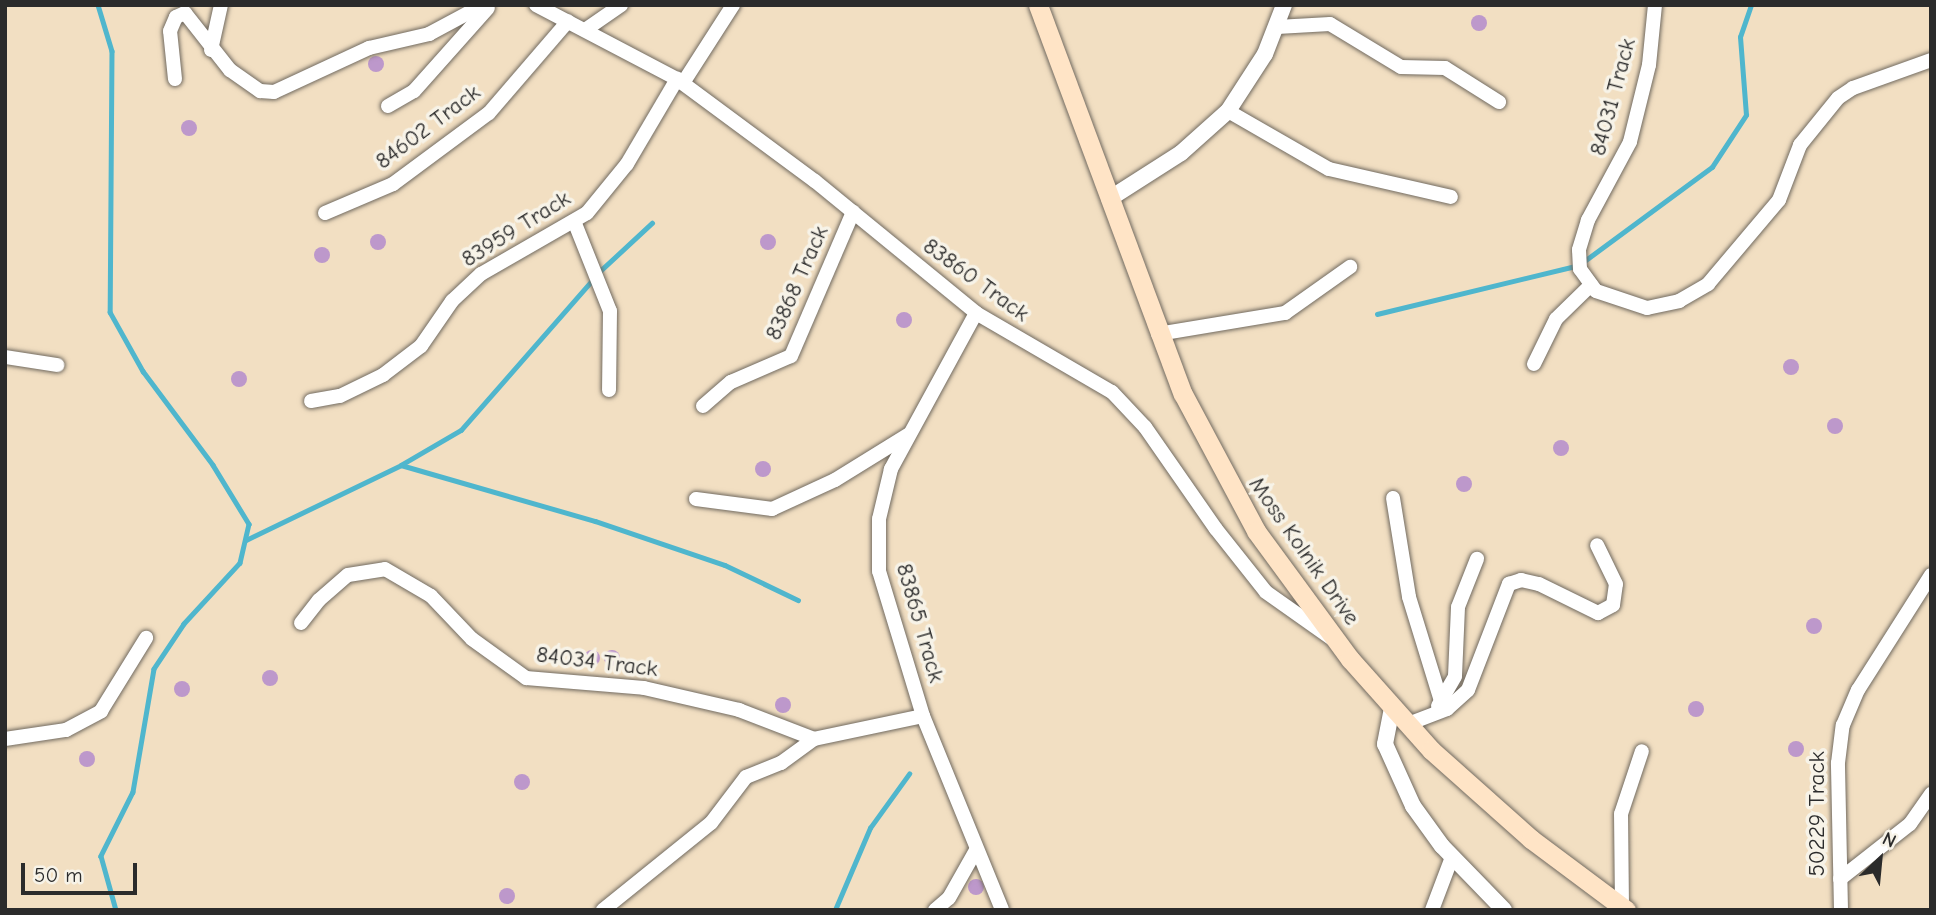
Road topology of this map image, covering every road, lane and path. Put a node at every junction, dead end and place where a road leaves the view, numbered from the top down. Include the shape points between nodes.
1 (220, 5) edge
2 (483, 5) edge
3 (490, 5) edge
4 (537, 5) edge
5 (621, 5) edge
6 (733, 5) edge
7 (1038, 5) edge
8 (1284, 5) edge
9 (1655, 5) edge
10 (568, 21) junction
11 (1278, 27) junction
12 (585, 30) junction
13 (211, 51) junction
14 (1931, 60) edge
15 (175, 79) dead end
16 (680, 81) junction
17 (1499, 102) dead end
18 (388, 106) dead end
19 (1228, 111) junction
20 (1451, 197) dead end
21 (1109, 200) junction
22 (853, 212) junction
23 (325, 213) dead end
24 (574, 221) junction
25 (1350, 267) dead end
26 (1591, 285) junction
27 (976, 313) junction
28 (1158, 334) junction
29 (5, 357) edge
30 (1534, 364) dead end
31 (57, 365) dead end
32 (608, 390) dead end
33 (311, 401) dead end
34 (703, 406) dead end
35 (909, 435) junction
36 (1393, 498) dead end
37 (696, 499) dead end
38 (1597, 545) dead end
39 (1477, 559) dead end
40 (1931, 575) edge
41 (301, 623) dead end
42 (146, 638) dead end
43 (1338, 643) junction
44 (1441, 701) junction
45 (1392, 708) junction
46 (1431, 715) junction
47 (923, 716) junction
48 (1408, 724) junction
49 (5, 739) edge
50 (814, 739) junction
51 (1642, 751) dead end
52 (1931, 794) edge
53 (976, 850) junction
54 (1451, 857) junction
55 (1840, 879) junction
56 (1624, 908) edge
57 (603, 910) edge
58 (935, 910) edge
59 (1002, 910) edge
60 (1432, 910) edge
61 (1504, 910) edge
62 (1841, 910) edge

1 - 13 street
2 - 13 street via 429,34 369,48 274,92 255,88
3 - 18 street via 414,91
4 - 10 street, 83860 Track
5 - 12 street
6 - 16 street, 83959 Track
7 - 21 main road, Moss Kolnik Drive
8 - 11 street
9 - 26 street, 84031 Track via 1649,65 1630,142 1583,233 1579,265
10 - 12 street, 83860 Track
10 - 23 street, 84602 Track via 489,113 393,184
11 - 17 street via 1330,24 1401,67 1445,68
11 - 19 street
12 - 16 street, 83860 Track
13 - 15 street via 194,19 185,13 176,17 170,31
14 - 26 street via 1853,88 1826,110 1796,154 1779,200 1707,284 1679,301 1647,308 1607,298
16 - 22 street, 83860 Track
16 - 24 street, 83959 Track via 615,180
19 - 20 street via 1329,169
19 - 21 street via 1181,153
21 - 28 main road, Moss Kolnik Drive
22 - 27 street, 83860 Track
22 - 34 street, 83868 Track via 792,356 731,382
24 - 32 street via 610,311
24 - 33 street, 83959 Track via 474,280 452,301 421,346 383,374 340,396
25 - 28 street via 1285,313
26 - 30 street via 1556,319
27 - 35 street, 83865 Track
27 - 43 street, 83860 Track via 1112,392 1145,426 1266,592
28 - 43 main road, Moss Kolnik Drive via 1231,491
29 - 31 street
35 - 37 street via 835,480 772,509
35 - 47 street, 83865 Track via 882,498 879,571
36 - 44 street via 1409,597
38 - 46 street via 1616,584 1614,605 1593,612 1539,584 1521,580 1509,584 1468,690 1459,701
39 - 44 street via 1458,607 1458,666
40 - 55 street, 50229 Track via 1863,680 1843,725 1838,763
41 - 50 street, 84034 Track via 348,575 385,569 421,588 472,639 526,678 644,688 739,710
42 - 49 street via 102,711 66,730
43 - 45 main road, Moss Kolnik Drive
44 - 46 street
45 - 48 main road, Moss Kolnik Drive
45 - 54 street via 1385,744 1390,762 1422,819
46 - 48 street
47 - 50 street
47 - 53 street, 83865 Track
48 - 56 main road, Moss Kolnik Drive via 1479,796
50 - 57 street via 781,763 746,778 711,824
51 - 56 street via 1621,814
52 - 55 street via 1910,824
53 - 58 street via 948,898
53 - 59 street, 83865 Track
54 - 60 street
54 - 61 street
55 - 62 street, 50229 Track

